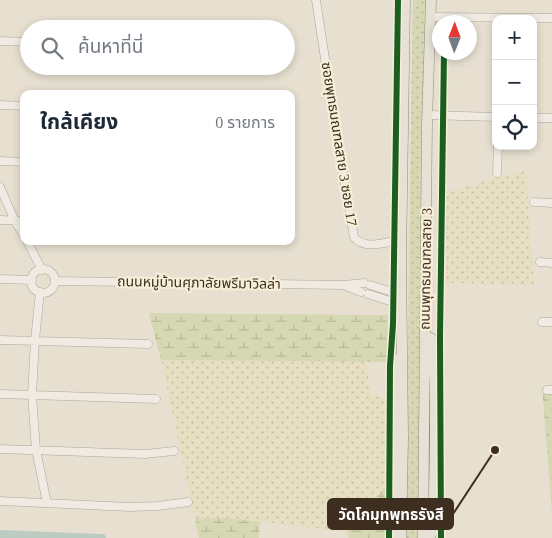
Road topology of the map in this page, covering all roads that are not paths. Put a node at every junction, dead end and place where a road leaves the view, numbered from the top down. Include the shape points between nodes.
1 (316, 0) edge
2 (405, 0) edge
3 (431, 0) edge
4 (430, 17) junction
5 (552, 18) edge
6 (0, 41) edge
7 (20, 42) edge
8 (0, 105) edge
9 (20, 106) edge
10 (428, 115) junction
11 (492, 117) edge
12 (537, 118) edge
13 (552, 118) edge
14 (498, 150) edge
15 (0, 161) edge
16 (20, 162) edge
17 (497, 173) dead end
18 (0, 187) edge
19 (534, 202) dead end
20 (552, 203) edge
21 (0, 220) edge
22 (15, 221) junction
23 (20, 221) edge
24 (20, 229) edge
25 (402, 239) junction
26 (29, 245) edge
27 (540, 262) dead end
28 (552, 263) edge
29 (42, 270) junction
30 (0, 279) edge
31 (32, 280) junction
32 (55, 281) junction
33 (344, 285) junction
34 (380, 288) junction
35 (40, 292) junction
36 (378, 298) junction
37 (402, 305) junction
38 (426, 313) junction
39 (542, 322) dead end
40 (552, 322) edge
41 (0, 340) edge
42 (35, 340) junction
43 (148, 344) dead end
44 (0, 394) edge
45 (32, 395) junction
46 (156, 399) dead end
47 (0, 449) edge
48 (36, 450) junction
49 (174, 451) dead end
50 (0, 501) edge
51 (188, 502) dead end
52 (47, 503) junction
53 (393, 538) edge
54 (401, 538) edge
55 (423, 538) edge
56 (429, 538) edge

1 - 25 street, ซอยพุทธมณฑลสาย 3 ซอย 17 via 354,237 367,244
2 - 25 main road, ถนนพุทธมณฑลสาย 3
3 - 4 main road, ถนนพุทธมณฑลสาย 3
4 - 5 street
4 - 10 main road, ถนนพุทธมณฑลสาย 3
6 - 7 street
8 - 9 street
10 - 11 street
10 - 38 main road, ถนนพุทธมณฑลสาย 3
12 - 13 street
14 - 17 street
15 - 16 street
18 - 22 street
19 - 20 street
21 - 22 street
22 - 23 street
22 - 24 street
25 - 37 main road, ถนนพุทธมณฑลสาย 3
26 - 29 street
27 - 28 street
29 - 31 street via 36,272
29 - 32 street via 51,273
30 - 31 street
31 - 35 street via 33,287
32 - 33 street, ถนนหมู่บ้านศุภาลัยพรีมาวิลล่า
32 - 35 street via 50,290
33 - 34 street, ถนนหมู่บ้านศุภาลัยพรีมาวิลล่า via 367,284
33 - 36 street
34 - 36 street
34 - 37 street
35 - 42 street
36 - 37 street
37 - 53 main road via 397,337
37 - 54 main road, ถนนพุทธมณฑลสาย 3
38 - 55 main road, ถนนพุทธมณฑลสาย 3
38 - 56 main road via 435,390 434,513 433,531
39 - 40 street
41 - 42 street
42 - 43 street
42 - 45 street
44 - 45 street
45 - 46 street
45 - 48 street
47 - 48 street
48 - 49 street via 145,454
48 - 52 street
50 - 52 street
51 - 52 street via 130,507

